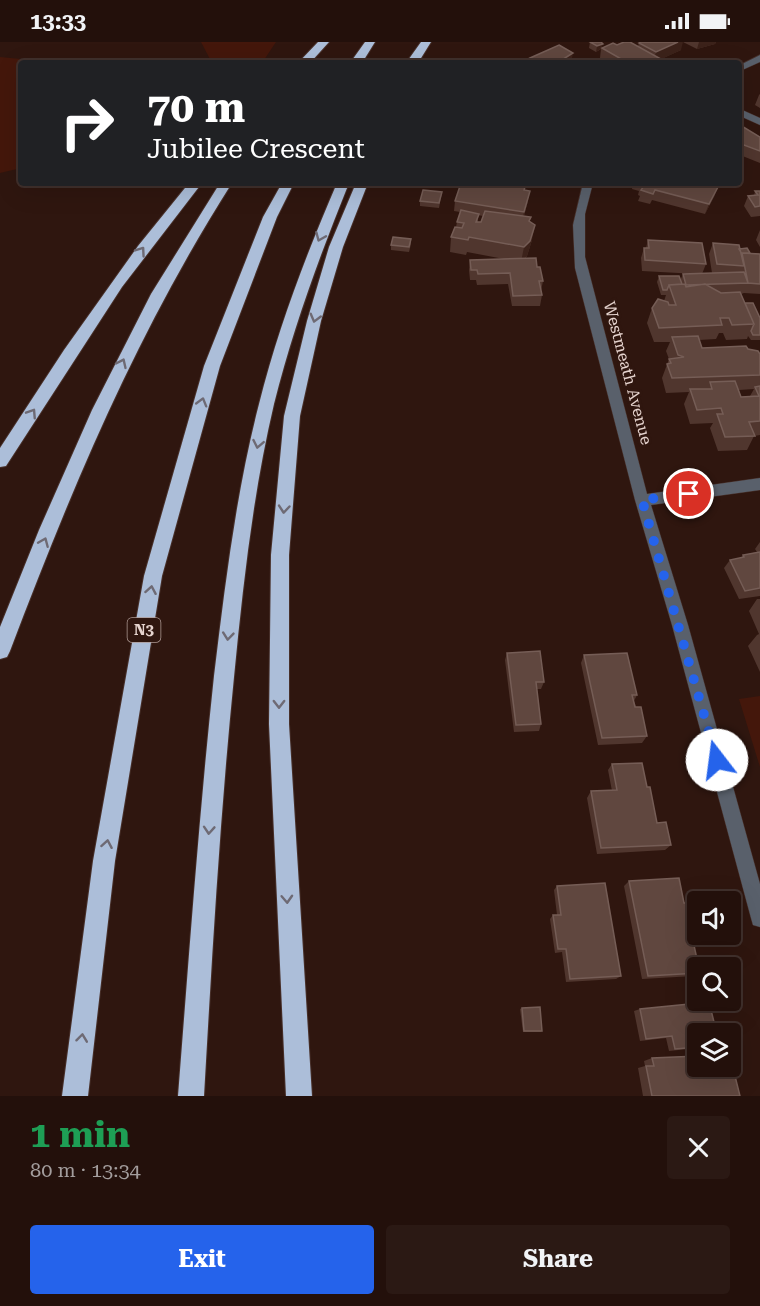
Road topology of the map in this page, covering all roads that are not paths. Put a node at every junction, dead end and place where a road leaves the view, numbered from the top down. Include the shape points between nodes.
1 (324, 42) edge
2 (330, 42) edge
3 (370, 42) edge
4 (426, 42) edge
5 (760, 58) edge
6 (307, 60) edge
7 (316, 60) edge
8 (358, 60) edge
9 (414, 60) edge
10 (742, 67) edge
11 (742, 113) edge
12 (760, 122) edge
13 (193, 186) edge
14 (224, 186) edge
15 (286, 186) edge
16 (342, 186) edge
17 (361, 186) edge
18 (587, 186) edge
19 (0, 461) edge
20 (760, 484) edge
21 (642, 500) junction
22 (0, 651) edge
23 (760, 918) edge
24 (75, 1096) edge
25 (191, 1096) edge
26 (299, 1096) edge

1 - 6 highway
2 - 7 highway
3 - 8 highway
4 - 9 highway
5 - 10 street
11 - 12 street
19 -> 13 highway via 161,222
22 -> 14 highway via 91,429 142,321
24 -> 15 highway, N3 via 104,861 153,576 212,366 270,217
16 -> 25 highway via 313,253 284,342 260,435 238,549 212,780
17 -> 26 highway via 314,321 292,416 280,555 279,724
18 - 21 street, Westmeath Avenue via 577,225 577,246
20 - 21 street
21 - 23 street, Westmeath Avenue

